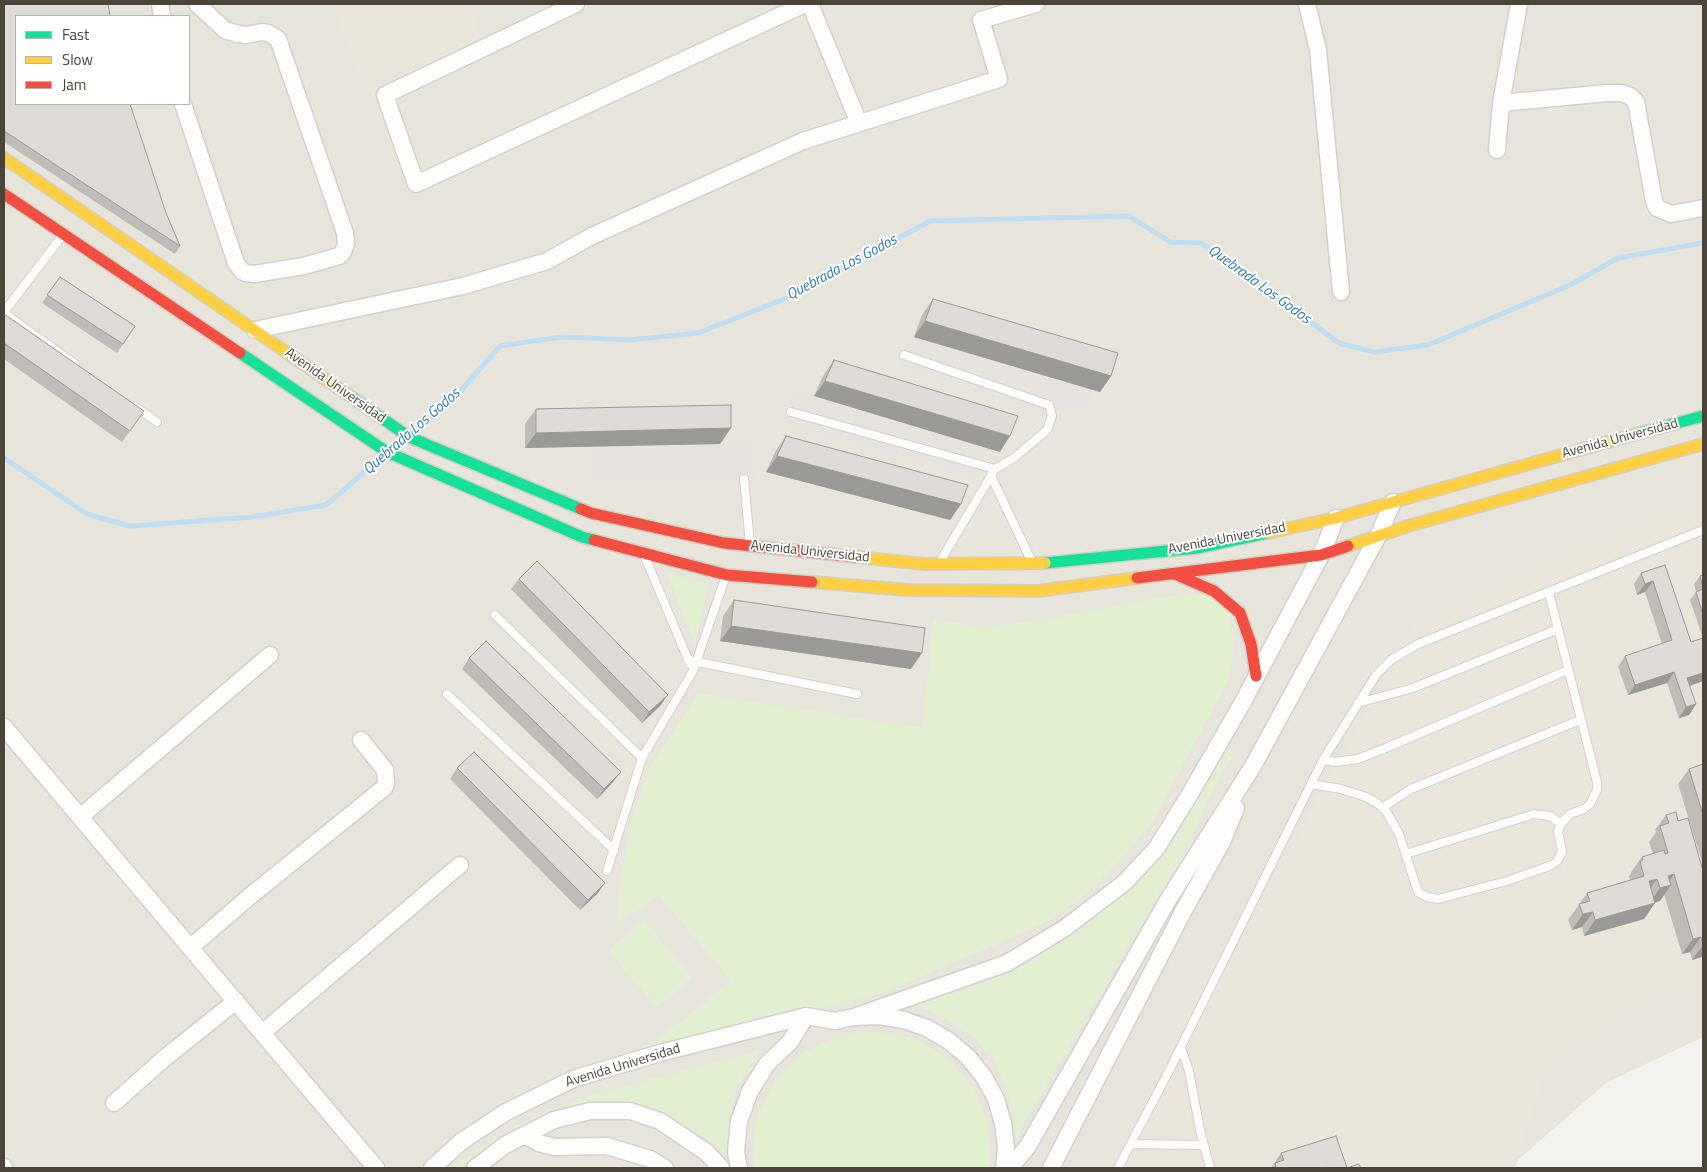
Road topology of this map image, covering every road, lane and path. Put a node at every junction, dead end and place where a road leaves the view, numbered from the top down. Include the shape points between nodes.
1 (197, 4) edge
2 (576, 4) edge
3 (805, 4) edge
4 (810, 4) edge
5 (1036, 4) edge
6 (1307, 4) edge
7 (1519, 4) edge
8 (1501, 103) junction
9 (182, 105) edge
10 (859, 123) junction
11 (1497, 150) dead end
12 (4, 158) edge
13 (4, 194) edge
14 (1703, 208) edge
15 (64, 234) junction
16 (1341, 292) dead end
17 (4, 312) edge
18 (255, 330) junction
19 (904, 355) dead end
20 (84, 370) edge
21 (133, 405) edge
22 (791, 412) dead end
23 (1703, 416) edge
24 (157, 422) dead end
25 (1703, 444) edge
26 (993, 473) junction
27 (744, 479) dead end
28 (1393, 502) junction
29 (1336, 518) junction
30 (1703, 530) edge
31 (1378, 536) junction
32 (750, 546) junction
33 (643, 553) junction
34 (1322, 555) junction
35 (938, 564) junction
36 (1033, 564) junction
37 (1174, 574) junction
38 (727, 575) junction
39 (1549, 593) junction
40 (495, 616) dead end
41 (1558, 629) junction
42 (270, 655) dead end
43 (692, 661) junction
44 (1568, 670) junction
45 (1256, 676) junction
46 (447, 694) dead end
47 (857, 694) dead end
48 (1358, 703) junction
49 (1580, 720) junction
50 (6, 735) edge
51 (361, 740) dead end
52 (642, 758) junction
53 (1323, 760) junction
54 (1253, 766) junction
55 (1311, 784) junction
56 (1382, 808) junction
57 (80, 817) junction
58 (1561, 824) junction
59 (614, 850) junction
60 (1406, 854) junction
61 (460, 864) dead end
62 (607, 871) dead end
63 (190, 948) junction
64 (236, 1001) junction
65 (806, 1016) junction
66 (854, 1017) junction
67 (262, 1033) junction
68 (1181, 1048) junction
69 (114, 1103) dead end
70 (524, 1135) junction
71 (1131, 1144) junction
72 (1204, 1146) junction
73 (495, 1161) edge
74 (376, 1168) edge
75 (432, 1168) edge
76 (475, 1168) edge
77 (665, 1168) edge
78 (721, 1168) edge
79 (738, 1168) edge
80 (1004, 1168) edge
81 (1010, 1168) edge
82 (1051, 1168) edge
83 (1118, 1168) edge
84 (1210, 1168) edge

1 - 9 street via 225,30 246,35 268,33 278,39 345,233 343,252 304,266 254,274 242,271 236,263
2 - 3 street via 385,95 416,184
4 - 10 street
5 - 10 street via 981,20 999,79
6 - 16 street via 1318,50
7 - 8 street
8 - 11 street
8 - 14 street via 1607,92 1630,96 1636,102 1657,208 1671,214
10 - 18 street via 804,141 592,236 548,261 462,286
12 - 18 street, Avenida Universidad
13 - 15 street, Avenida Universidad
15 - 17 lane
15 - 33 street, Avenida Universidad via 387,452 582,537
17 - 20 lane
18 - 32 street, Avenida Universidad via 409,437 592,513
19 - 26 lane via 1049,405 1052,416 1047,430
21 - 24 lane
22 - 26 lane
23 - 28 street, Avenida Universidad
25 - 31 street, Avenida Universidad
26 - 35 lane
26 - 36 lane
27 - 32 lane
28 - 29 street, Avenida Universidad
28 - 31 street
29 - 34 street
29 - 36 street, Avenida Universidad via 1198,548
30 - 39 lane
31 - 34 street, Avenida Universidad
31 - 54 street
32 - 35 street, Avenida Universidad
33 - 38 street, Avenida Universidad
33 - 43 lane
34 - 37 street, Avenida Universidad
34 - 45 street
35 - 36 street, Avenida Universidad
37 - 38 street, Avenida Universidad via 1038,591 908,590
37 - 45 street via 1214,592 1240,613 1251,644
38 - 43 lane
39 - 41 lane
39 - 48 lane via 1418,644 1391,660 1376,675
40 - 52 lane
41 - 44 lane
41 - 48 lane via 1413,688
42 - 57 street
43 - 47 lane
43 - 52 lane via 693,671
44 - 49 lane
44 - 53 lane via 1358,759
45 - 66 street via 1156,849 1124,883 1065,928 1007,963
46 - 59 lane
48 - 53 lane
49 - 56 lane via 1411,789
49 - 58 lane via 1597,790 1590,804 1570,814
50 - 57 street
51 - 63 street via 385,770 385,787
52 - 59 lane
53 - 55 lane
54 - 81 street via 1168,900 1028,1146
54 - 82 street via 1222,842
55 - 56 lane via 1366,797
55 - 68 lane
56 - 60 lane via 1396,826
57 - 63 street
58 - 60 lane via 1550,816 1534,814
58 - 60 lane via 1558,831 1562,852 1552,865 1438,899 1418,892
59 - 62 lane
61 - 67 street
63 - 64 street
64 - 67 street
64 - 69 street
65 - 66 street via 836,1020
65 - 75 street, Avenida Universidad via 573,1079 506,1112 462,1141
65 - 79 street via 790,1042 767,1064 750,1091 739,1121
66 - 80 street via 879,1016 928,1028 968,1057 996,1099 1006,1148
67 - 74 street
68 - 71 lane
68 - 72 lane via 1189,1071
70 - 73 street
70 - 77 street via 539,1144 554,1147 607,1146 650,1159
70 - 78 street via 554,1120 590,1111 630,1111 660,1121 706,1152
71 - 72 lane
71 - 83 lane
72 - 84 lane
73 - 76 street

